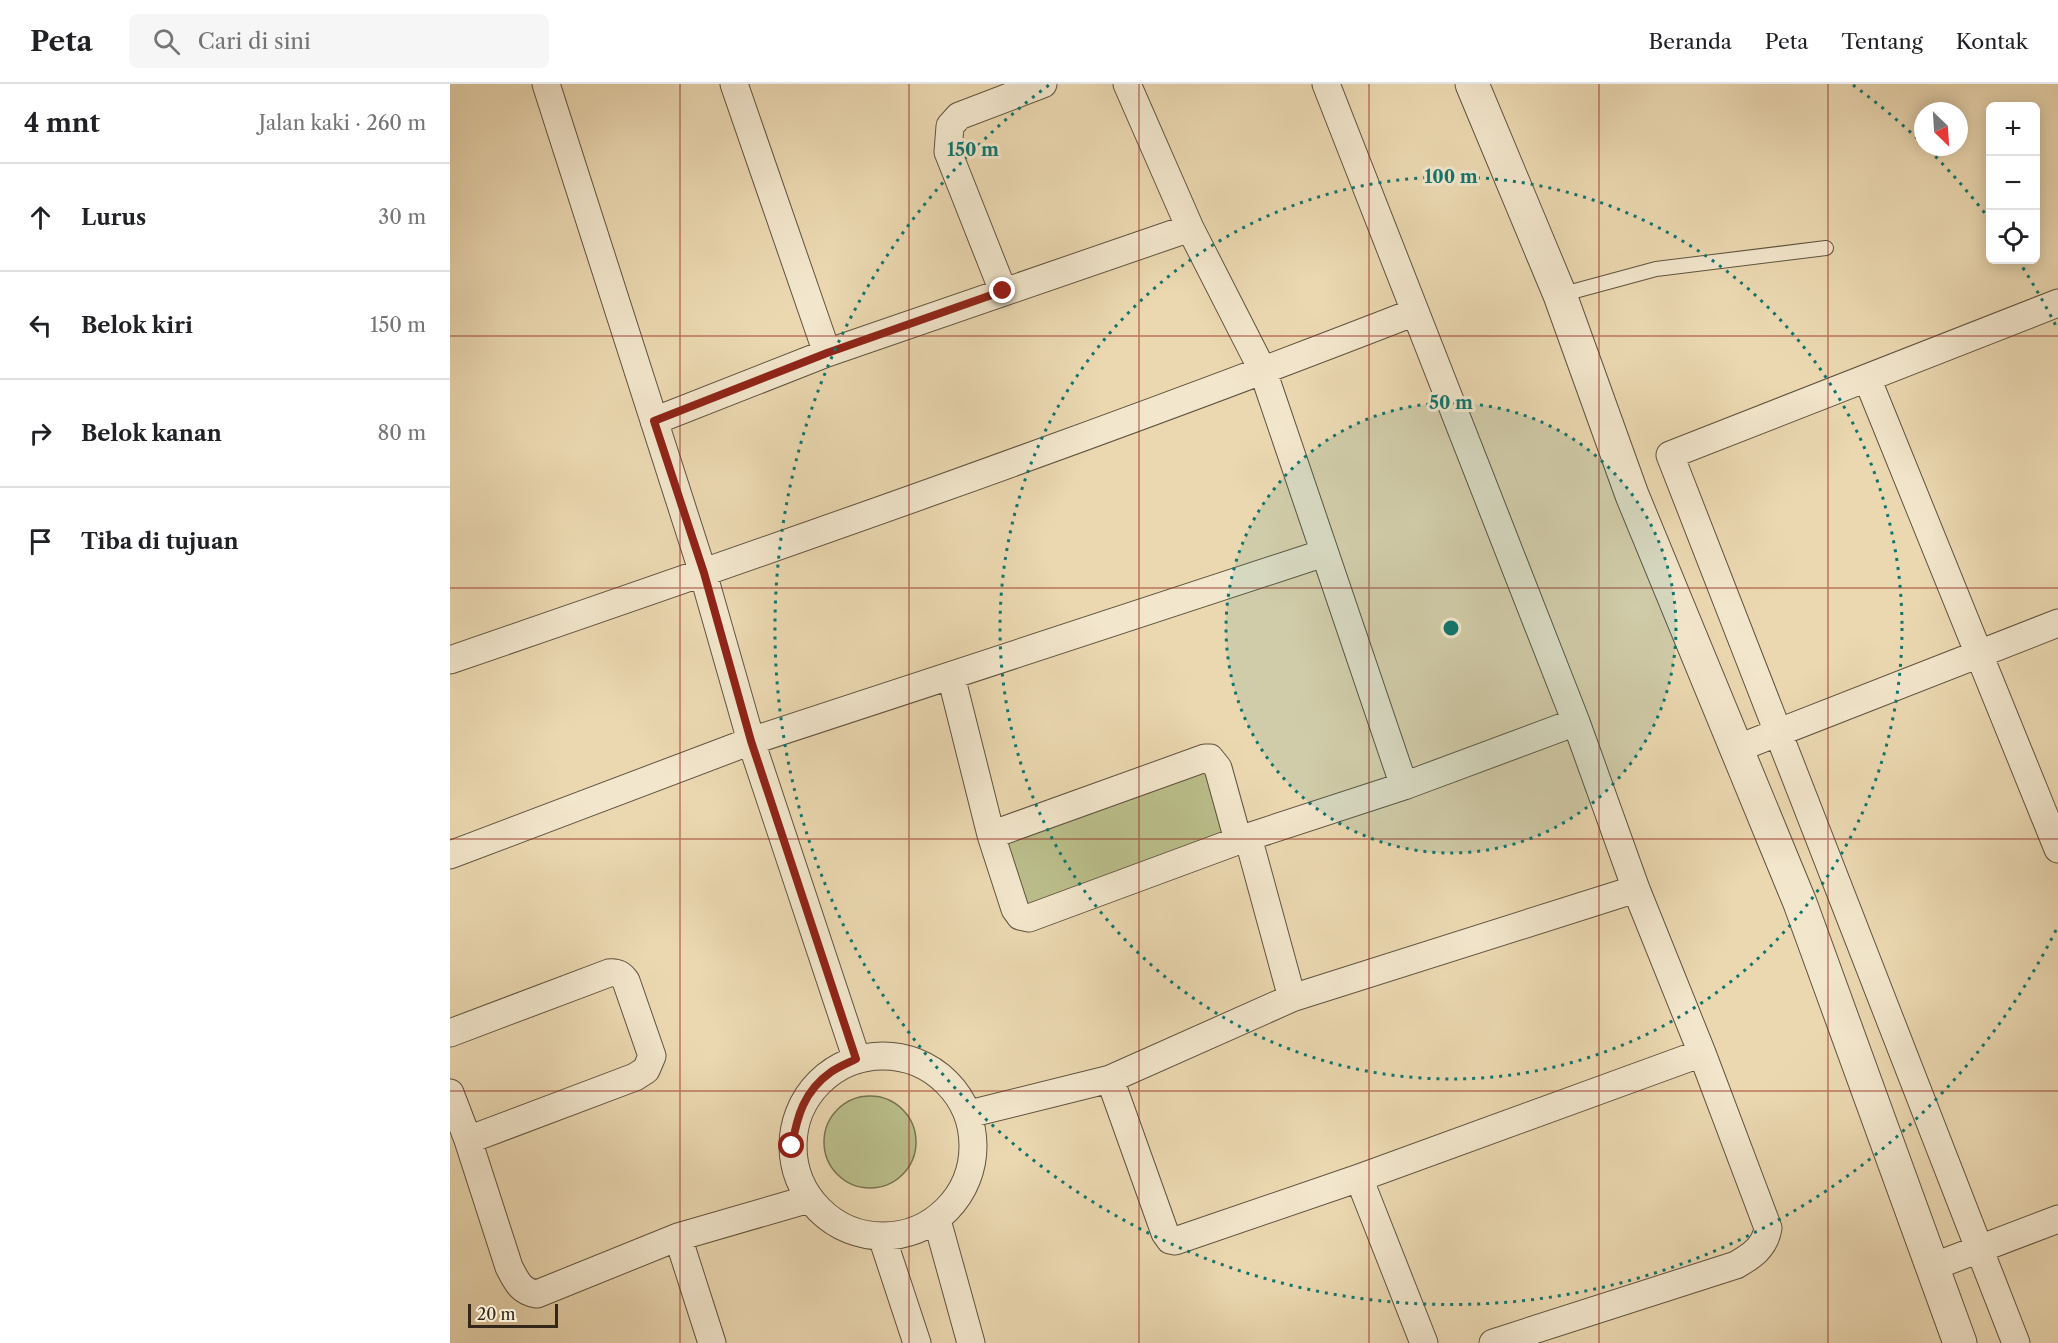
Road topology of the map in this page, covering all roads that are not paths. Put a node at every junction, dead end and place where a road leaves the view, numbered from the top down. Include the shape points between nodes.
1 (546, 84) edge
2 (734, 84) edge
3 (1043, 84) edge
4 (1127, 84) edge
5 (1326, 84) edge
6 (1472, 84) edge
7 (1190, 228) junction
8 (1826, 248) dead end
9 (1003, 291) junction
10 (1560, 295) junction
11 (2058, 303) edge
12 (1415, 312) junction
13 (827, 353) junction
14 (1263, 371) junction
15 (1867, 378) junction
16 (654, 421) junction
17 (1324, 552) junction
18 (704, 573) junction
19 (2058, 623) edge
20 (1980, 654) junction
21 (450, 660) edge
22 (951, 676) junction
23 (1576, 722) junction
24 (1778, 732) junction
25 (751, 741) junction
26 (1736, 749) junction
27 (1404, 786) junction
28 (992, 835) junction
29 (1243, 838) junction
30 (2058, 849) edge
31 (450, 855) edge
32 (1636, 889) junction
33 (1292, 998) junction
34 (450, 1033) edge
35 (1702, 1053) junction
36 (856, 1059) junction
37 (1110, 1079) junction
38 (450, 1093) edge
39 (969, 1114) junction
40 (468, 1140) junction
41 (1359, 1178) junction
42 (809, 1199) junction
43 (2058, 1219) edge
44 (937, 1220) junction
45 (882, 1237) junction
46 (678, 1238) junction
47 (1980, 1250) junction
48 (1932, 1267) junction
49 (711, 1343) edge
50 (917, 1343) edge
51 (971, 1343) edge
52 (1424, 1343) edge
53 (1492, 1343) edge
54 (1960, 1343) edge
55 (2016, 1343) edge

1 - 16 street
2 - 13 street
3 - 9 street via 958,116 950,126 948,152
4 - 7 street
5 - 12 street
6 - 10 street
7 - 9 street
7 - 14 street
8 - 10 lane via 1656,269
9 - 13 street
10 - 26 street via 1632,495
11 - 15 street
12 - 14 street
12 - 23 street
13 - 16 street
14 - 17 street
14 - 18 street
15 - 20 street
15 - 24 street via 1670,455
16 - 18 street
17 - 22 street
17 - 27 street
18 - 21 street
18 - 25 street
19 - 20 street
20 - 24 street
20 - 30 street
22 - 25 street
22 - 28 street
23 - 27 street
23 - 32 street
24 - 26 street
24 - 47 street
25 - 31 street
25 - 36 street
26 - 48 street via 1800,903
27 - 29 street
28 - 29 street via 1210,758 1218,768
28 - 29 street via 1015,909 1020,916 1029,918
29 - 33 street
32 - 33 street
32 - 35 street
33 - 37 street
34 - 40 street via 616,972 626,981 652,1056 646,1070 635,1077
35 - 41 street
35 - 53 street via 1768,1228 1766,1239 1753,1254 1736,1264
36 - 39 street via 891,1056 924,1065 951,1085
36 - 42 street via 831,1072 810,1092 797,1118 792,1146 796,1174
37 - 39 street
37 - 41 street via 1170,1240 1180,1240
38 - 40 street
39 - 44 street via 975,1143 971,1172 957,1199
40 - 46 street via 508,1267 528,1293 537,1294
41 - 52 street
42 - 45 street via 829,1220 854,1233
42 - 46 street
43 - 47 street
44 - 45 street via 910,1233
44 - 51 street
45 - 50 street
46 - 49 street
47 - 48 street
47 - 55 street
48 - 54 street

